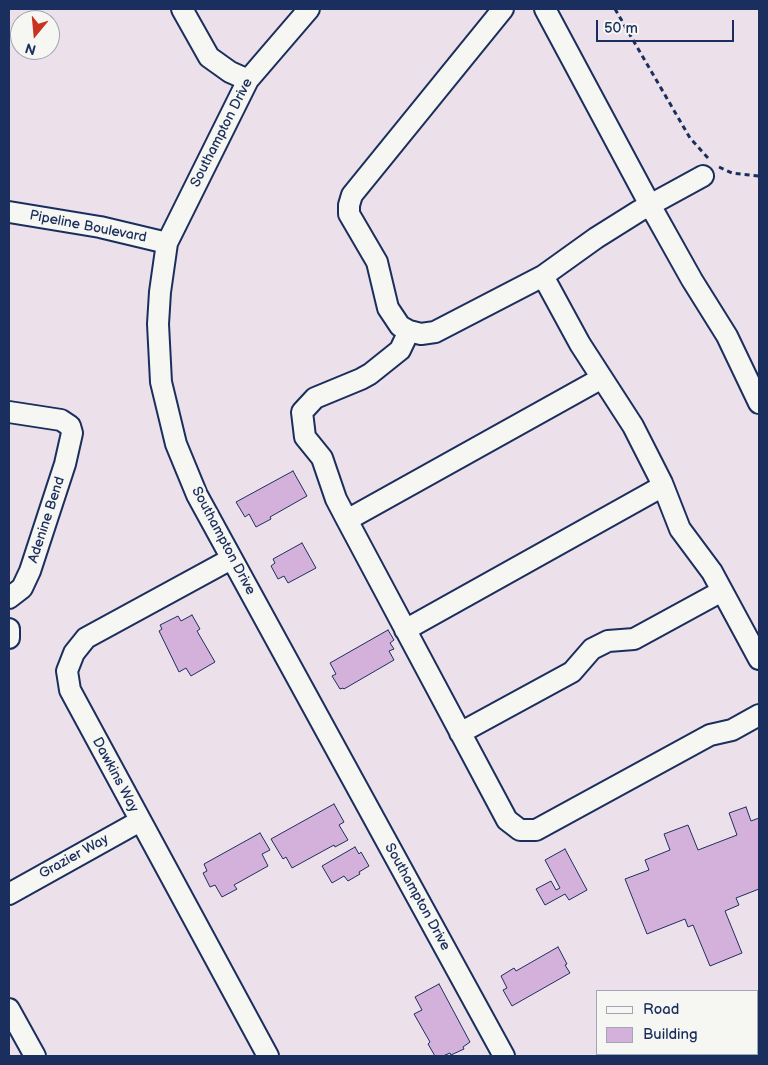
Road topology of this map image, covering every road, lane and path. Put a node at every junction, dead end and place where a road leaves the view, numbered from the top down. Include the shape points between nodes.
1 (182, 9) edge
2 (309, 9) edge
3 (503, 9) edge
4 (545, 9) edge
5 (615, 9) edge
6 (248, 80) junction
7 (703, 176) dead end
8 (759, 176) edge
9 (650, 205) junction
10 (9, 212) edge
11 (167, 243) junction
12 (543, 276) junction
13 (409, 331) junction
14 (602, 378) junction
15 (759, 403) edge
16 (9, 412) edge
17 (663, 486) junction
18 (347, 520) junction
19 (231, 559) junction
20 (722, 591) junction
21 (9, 598) edge
22 (9, 629) edge
23 (405, 630) junction
24 (9, 638) edge
25 (759, 659) edge
26 (759, 715) edge
27 (460, 733) junction
28 (140, 821) junction
29 (9, 894) edge
30 (9, 1009) edge
31 (35, 1056) edge
32 (268, 1056) edge
33 (504, 1056) edge

1 - 6 street via 209,57
2 - 6 street, Southampton Drive
3 - 13 street via 350,200 349,214 377,262 388,308 400,326
4 - 9 street
5 - 8 path via 690,138 714,165 732,174
6 - 11 street, Southampton Drive
7 - 9 street
9 - 12 street
9 - 15 street via 726,336
10 - 11 street, Pipeline Boulevard via 100,226
11 - 19 street, Southampton Drive via 158,324 161,382 176,444 197,495
12 - 13 street via 435,332 421,334
12 - 14 street
13 - 18 street via 400,350 386,361 361,379 315,398 302,412 304,437 322,458
14 - 17 street via 633,426
14 - 18 street
16 - 21 street, Adenine Bend via 61,420 70,426 72,434 30,571 22,588
17 - 20 street via 680,529
17 - 23 street
18 - 23 street
19 - 28 street, Dawkins Way via 86,638 66,671 70,690
19 - 33 street, Southampton Drive
20 - 25 street
20 - 27 street via 634,639 608,641 592,649 572,672
22 - 24 street
23 - 27 street
26 - 27 street via 732,730 710,734 536,830 520,830 506,820
28 - 29 street, Grazier Way
28 - 32 street, Dawkins Way
30 - 31 street

